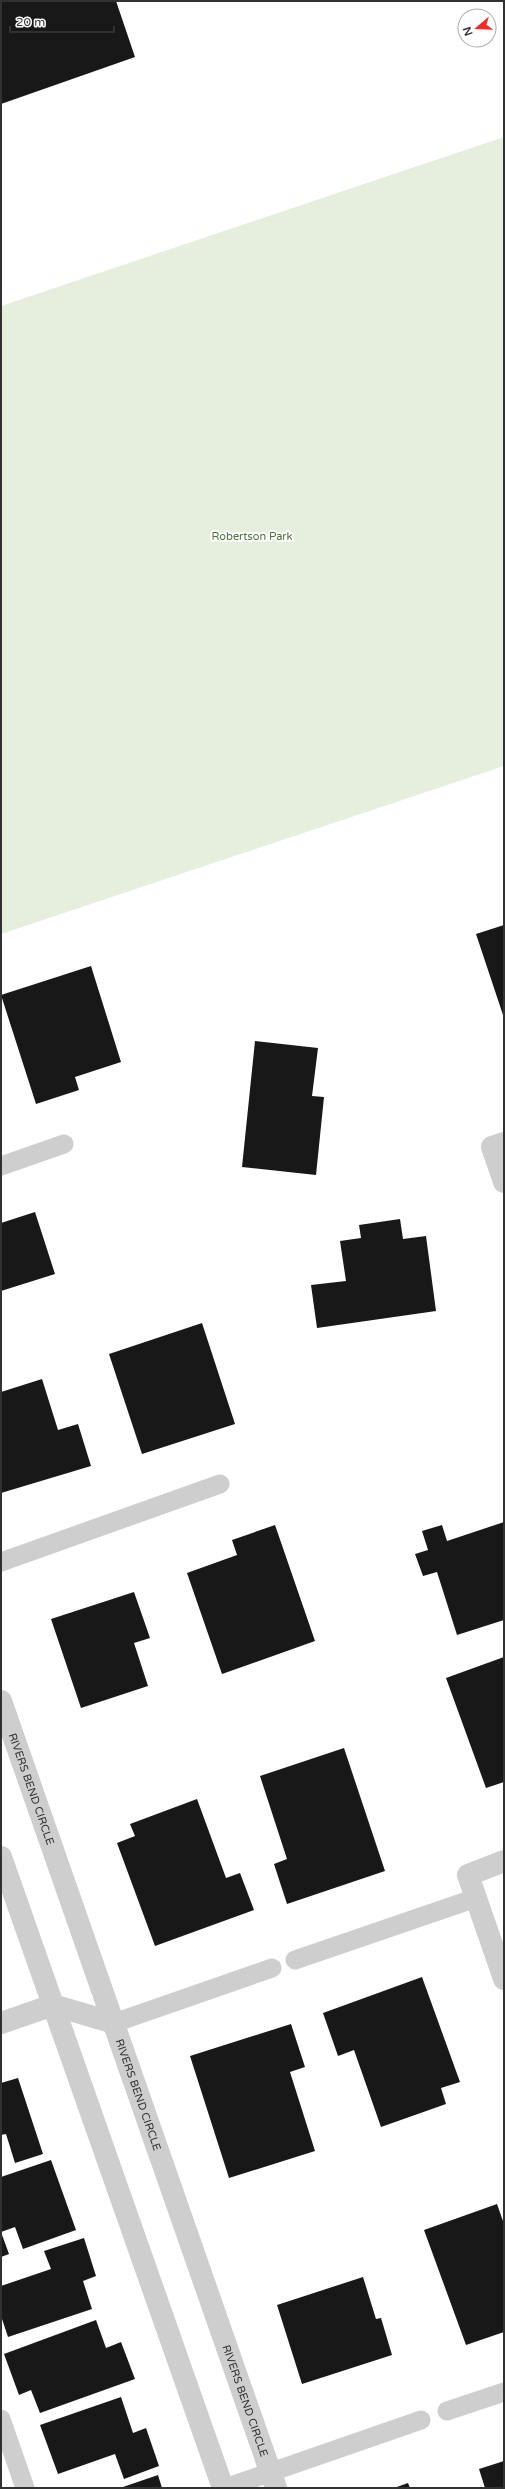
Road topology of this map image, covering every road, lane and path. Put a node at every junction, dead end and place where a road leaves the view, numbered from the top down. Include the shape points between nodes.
1 (504, 1143) edge
2 (64, 1144) dead end
3 (1, 1166) edge
4 (504, 1182) edge
5 (220, 1484) dead end
6 (1, 1562) edge
7 (1, 1701) edge
8 (1, 1857) edge
9 (504, 1861) edge
10 (476, 1898) junction
11 (295, 1960) dead end
12 (272, 1968) dead end
13 (504, 1979) edge
14 (53, 2005) junction
15 (1, 2023) edge
16 (114, 2023) junction
17 (504, 2392) edge
18 (447, 2411) dead end
19 (1, 2420) edge
20 (422, 2420) dead end
21 (273, 2480) edge
22 (25, 2488) edge
23 (224, 2488) edge

1 - 4 street via 492,1148
2 - 3 lane
5 - 6 lane
7 - 16 street, RIVERS BEND CIRCLE
8 - 14 street
9 - 10 street via 468,1875
10 - 11 lane
10 - 13 street
12 - 16 lane
14 - 15 street
14 - 16 street
14 - 23 street
16 - 21 street, RIVERS BEND CIRCLE
17 - 18 lane
19 - 22 lane
20 - 21 lane
21 - 23 lane

